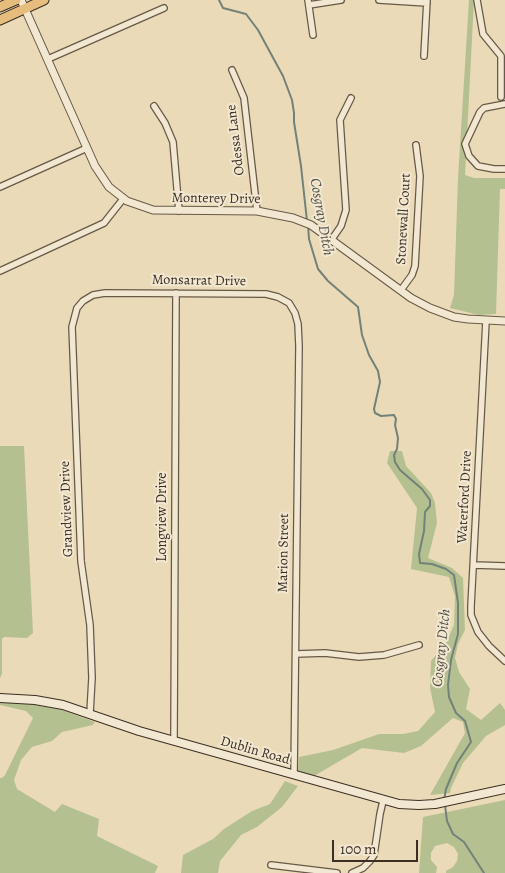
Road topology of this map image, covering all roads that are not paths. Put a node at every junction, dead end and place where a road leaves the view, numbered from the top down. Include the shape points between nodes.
1 (16, 0) edge
2 (44, 0) edge
3 (341, 0) edge
4 (379, 0) edge
5 (477, 0) edge
6 (308, 2) edge
7 (427, 2) edge
8 (23, 4) edge
9 (0, 7) edge
10 (164, 8) dead end
11 (0, 20) edge
12 (313, 35) dead end
13 (503, 54) edge
14 (424, 56) dead end
15 (48, 59) junction
16 (232, 70) dead end
17 (501, 97) dead end
18 (351, 98) dead end
19 (505, 104) edge
20 (154, 106) dead end
21 (416, 145) dead end
22 (87, 148) junction
23 (505, 169) edge
24 (0, 187) edge
25 (123, 199) junction
26 (179, 211) junction
27 (257, 211) junction
28 (332, 239) junction
29 (0, 271) edge
30 (401, 290) junction
31 (176, 293) junction
32 (80, 305) joint
33 (486, 321) junction
34 (505, 321) edge
35 (298, 332) joint
36 (474, 564) junction
37 (505, 566) edge
38 (419, 645) dead end
39 (296, 654) junction
40 (505, 661) edge
41 (0, 698) edge
42 (90, 713) junction
43 (174, 740) junction
44 (294, 775) junction
45 (505, 789) edge
46 (384, 800) junction
47 (271, 865) dead end
48 (337, 873) edge
49 (352, 873) edge

1 - 9 main road
2 - 8 main road
3 - 6 street
4 - 7 street
5 - 13 street via 483,34
6 - 12 street
7 - 14 street
8 - 11 main road
8 - 15 street, Monterey Drive
10 - 15 street
13 - 17 street
15 - 22 street, Monterey Drive
16 - 27 street, Odessa Lane via 244,98
18 - 28 street via 340,120 346,210
19 - 23 street via 484,108 480,112 465,144 469,156 478,166
20 - 26 street via 166,123 173,142
21 - 30 street, Stonewall Court via 420,184 415,266
22 - 24 street
22 - 25 street, Monterey Drive via 103,179
25 - 26 street, Monterey Drive via 153,210
25 - 29 street via 104,223
26 - 27 street, Monterey Drive
27 - 28 street, Monterey Drive via 303,221
28 - 30 street, Monterey Drive
30 - 33 street, Monterey Drive via 441,313
31 - 32 street, Monsarrat Drive via 105,293 93,295
31 - 35 street, Monsarrat Drive via 266,294 278,297 289,303 295,313
31 - 43 street, Longview Drive
32 - 42 street, Grandview Drive via 73,318 73,344 81,561 90,625
33 - 34 street, Monterey Drive
33 - 36 street, Waterford Drive
35 - 39 street, Marion Street
36 - 37 street
36 - 40 street, Waterford Drive via 471,606 474,624 483,639
38 - 39 street via 376,656
39 - 44 street, Marion Street
41 - 42 main road, Dublin Road via 35,700
42 - 43 main road, Dublin Road
43 - 44 main road, Dublin Road
44 - 46 main road, Dublin Road
45 - 46 main road, Dublin Road via 435,804 413,805
46 - 49 street via 374,855 363,868
47 - 48 street

